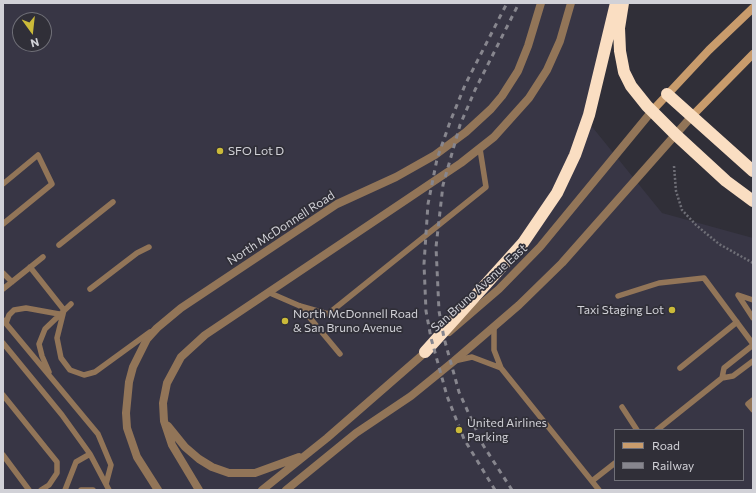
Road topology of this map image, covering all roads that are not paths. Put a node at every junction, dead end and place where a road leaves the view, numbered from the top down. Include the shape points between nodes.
1 (541, 3) edge
2 (571, 3) edge
3 (616, 3) edge
4 (623, 3) edge
5 (753, 8) edge
6 (753, 54) edge
7 (667, 94) junction
8 (652, 111) junction
9 (692, 116) junction
10 (676, 135) junction
11 (480, 149) junction
12 (753, 171) edge
13 (3, 184) edge
14 (113, 202) dead end
15 (753, 202) edge
16 (3, 224) edge
17 (59, 245) dead end
18 (149, 247) dead end
19 (43, 257) dead end
20 (30, 267) junction
21 (3, 273) edge
22 (12, 282) junction
23 (3, 289) edge
24 (90, 289) dead end
25 (270, 293) junction
26 (618, 296) dead end
27 (753, 300) edge
28 (71, 304) dead end
29 (300, 306) junction
30 (64, 310) junction
31 (59, 314) junction
32 (753, 318) edge
33 (4, 321) edge
34 (737, 322) junction
35 (157, 328) junction
36 (494, 328) junction
37 (3, 343) edge
38 (753, 344) edge
39 (425, 352) junction
40 (340, 354) dead end
41 (454, 361) junction
42 (753, 361) edge
43 (502, 368) junction
44 (680, 368) dead end
45 (722, 378) junction
46 (52, 379) junction
47 (3, 395) edge
48 (753, 400) edge
49 (622, 407) dead end
50 (753, 410) edge
51 (164, 421) junction
52 (636, 429) edge
53 (658, 429) edge
54 (90, 454) junction
55 (307, 454) junction
56 (3, 455) edge
57 (614, 464) edge
58 (592, 481) junction
59 (106, 484) junction
60 (29, 490) edge
61 (41, 490) edge
62 (65, 490) edge
63 (81, 490) edge
64 (94, 490) edge
65 (109, 490) edge
66 (158, 490) edge
67 (200, 490) edge
68 (262, 490) edge
69 (286, 490) edge
70 (599, 490) edge

1 - 35 street, North McDonnell Road via 518,71 491,109 466,132 434,155 396,177 337,204 181,308
2 - 11 street via 558,46 539,84 506,125
3 - 39 highway via 589,115 572,161 556,193 523,243
4 - 8 highway via 619,43 624,72 635,91
5 - 7 main road, San Bruno Avenue East
6 - 9 main road
7 - 8 main road, San Bruno Avenue East
7 - 9 highway
8 - 10 highway
8 - 39 street, San Bruno Avenue East via 531,257 487,300
9 - 10 street
9 - 12 highway
10 - 15 highway
10 - 36 street via 557,268
11 - 25 street
11 - 29 lane via 486,187 328,314
13 - 16 lane via 38,155 52,184
14 - 17 lane
18 - 24 lane via 137,253
19 - 20 lane
20 - 22 lane
20 - 30 lane
21 - 22 lane
22 - 23 lane
25 - 29 lane
25 - 51 street via 205,335 181,357 167,383 163,403
26 - 34 lane via 659,283 704,278
27 - 32 lane via 738,295
28 - 30 lane
29 - 40 lane
30 - 31 lane
30 - 35 lane via 57,338 58,350 66,365 77,374 94,372
31 - 33 lane via 26,308 14,310
31 - 46 lane via 45,329 39,344
33 - 46 lane
34 - 38 lane
34 - 44 lane
35 - 66 street, North McDonnell Road via 147,339 133,367 126,413 127,428 137,457
36 - 41 street
36 - 43 lane via 494,350
37 - 54 lane via 62,415
38 - 45 lane via 724,368
39 - 55 street, San Bruno Avenue East
41 - 43 lane via 472,357
41 - 69 street via 411,396 356,433
42 - 45 lane via 733,376
43 - 58 lane
45 - 53 lane
46 - 59 lane via 98,434 111,466
47 - 61 lane via 57,462 57,473 49,485
48 - 50 lane via 748,404
49 - 52 lane
51 - 55 street via 199,459 229,473 255,473
51 - 67 street via 172,445
54 - 59 lane
54 - 62 lane via 76,462
55 - 68 street, San Bruno Avenue East
56 - 60 lane
57 - 58 lane
58 - 70 lane
59 - 65 lane
63 - 64 lane

